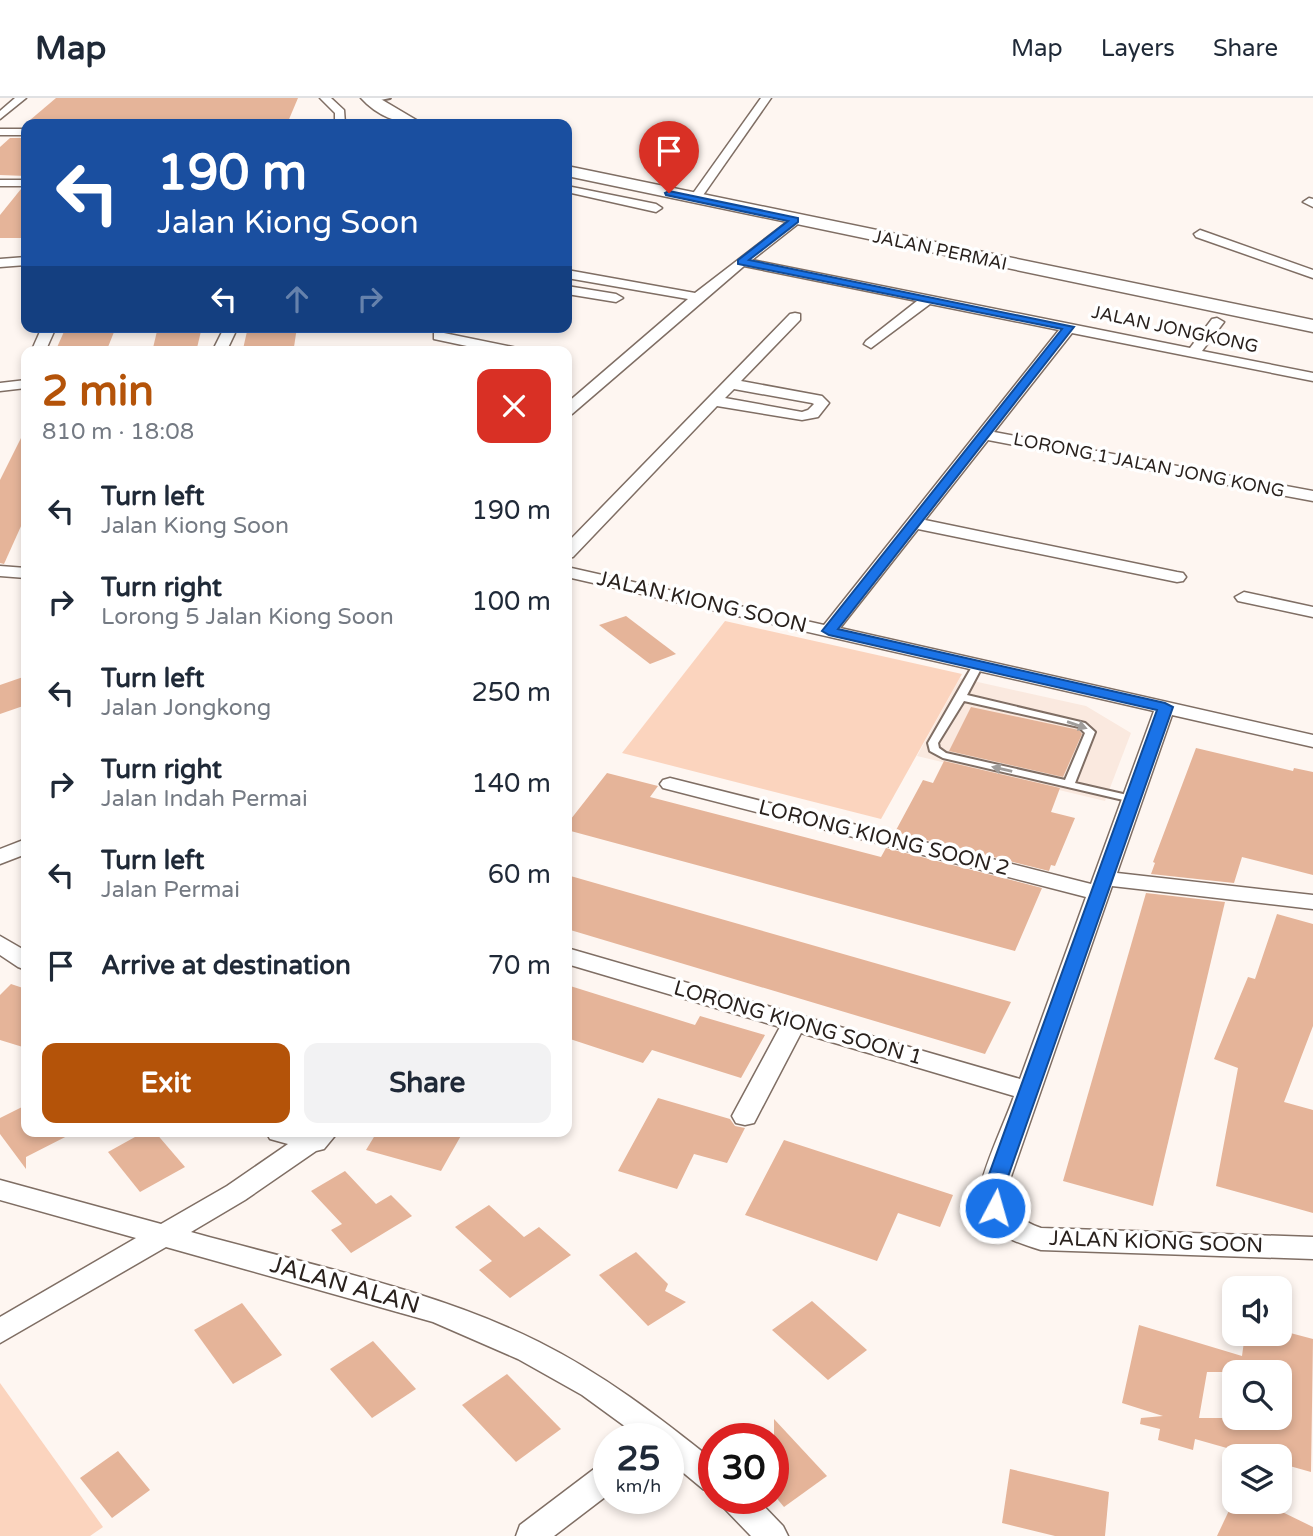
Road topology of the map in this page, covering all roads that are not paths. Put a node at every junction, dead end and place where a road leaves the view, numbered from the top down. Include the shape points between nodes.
1 (20, 98) edge
2 (325, 98) edge
3 (766, 98) edge
4 (0, 99) edge
5 (376, 99) edge
6 (0, 116) edge
7 (340, 119) edge
8 (404, 119) edge
9 (0, 132) edge
10 (21, 132) edge
11 (572, 172) edge
12 (0, 183) edge
13 (21, 183) edge
14 (572, 190) edge
15 (695, 199) junction
16 (656, 208) dead end
17 (795, 220) junction
18 (1200, 234) dead end
19 (21, 260) edge
20 (741, 262) junction
21 (0, 263) edge
22 (1313, 274) edge
23 (572, 275) edge
24 (572, 291) edge
25 (698, 297) junction
26 (617, 298) dead end
27 (928, 299) junction
28 (795, 317) dead end
29 (1217, 322) dead end
30 (1069, 327) junction
31 (1313, 327) edge
32 (228, 333) dead end
33 (439, 336) edge
34 (871, 344) dead end
35 (222, 346) edge
36 (488, 346) edge
37 (1194, 352) junction
38 (1313, 377) edge
39 (21, 383) edge
40 (730, 384) junction
41 (0, 387) edge
42 (714, 401) junction
43 (572, 407) edge
44 (984, 435) junction
45 (1313, 496) edge
46 (914, 523) junction
47 (572, 548) edge
48 (0, 571) edge
49 (21, 573) edge
50 (572, 573) edge
51 (1177, 577) dead end
52 (1244, 597) dead end
53 (1313, 612) edge
54 (829, 631) junction
55 (978, 665) junction
56 (961, 697) junction
57 (1165, 707) junction
58 (1313, 741) edge
59 (670, 784) dead end
60 (1069, 785) junction
61 (1132, 799) junction
62 (21, 848) edge
63 (0, 857) edge
64 (1102, 885) junction
65 (1313, 902) edge
66 (0, 944) edge
67 (572, 957) edge
68 (21, 959) edge
69 (795, 1023) junction
70 (1029, 1091) junction
71 (745, 1116) dead end
72 (320, 1137) edge
73 (0, 1190) edge
74 (165, 1235) junction
75 (1313, 1248) edge
76 (0, 1331) edge
77 (642, 1423) edge
78 (684, 1455) edge
79 (698, 1466) edge
80 (593, 1488) edge
81 (751, 1514) edge
82 (531, 1535) edge
83 (772, 1536) edge

1 - 4 street
1 - 6 street
2 - 7 street
3 - 15 street
5 - 8 street
9 - 10 street
11 - 15 street, JALAN PERMAI
12 - 13 street
14 - 16 street
15 - 17 street, JALAN PERMAI
17 - 20 street
17 - 31 street, JALAN PERMAI
18 - 22 street
19 - 21 street
20 - 25 street
20 - 27 street, JALAN JONGKONG
23 - 25 street
24 - 26 street
25 - 43 street
27 - 30 street, JALAN JONGKONG
27 - 34 street
28 - 40 street
29 - 37 street
30 - 37 street, JALAN JONGKONG
30 - 44 street
32 - 35 street
33 - 36 street
37 - 38 street, JALAN JONGKONG
39 - 41 street
40 - 42 street
40 - 42 street via 822,403 813,414 802,415
42 - 47 street
44 - 45 street, LORONG 1 JALAN JONG KONG
44 - 46 street
46 - 51 street
46 - 54 street
48 - 49 street
50 - 54 street, JALAN KIONG SOON
52 - 53 street
54 - 55 street, JALAN KIONG SOON
55 - 56 lane
55 - 57 street, JALAN KIONG SOON
56 -> 60 lane via 1086,726 1090,732
60 -> 56 lane via 937,752 933,743
57 - 58 street, JALAN KIONG SOON
57 - 61 street, JALAN KIONG SOON
59 - 64 street, LORONG KIONG SOON 2
60 - 61 lane
61 - 64 street, JALAN KIONG SOON
62 - 63 street
64 - 65 street, LORONG KIONG SOON 2
64 - 70 street, JALAN KIONG SOON
66 - 68 street
67 - 69 street, LORONG KIONG SOON 1
69 - 70 street, LORONG KIONG SOON 1
69 - 71 street
70 - 75 street, JALAN KIONG SOON via 993,1191 995,1208 1004,1222 1021,1233 1041,1239
72 - 74 street
73 - 74 street, JALAN ALAN
74 - 76 street
74 - 77 street, JALAN ALAN via 439,1312 528,1350 592,1386
78 - 79 street, JALAN ALAN
80 - 82 street
81 - 83 street

